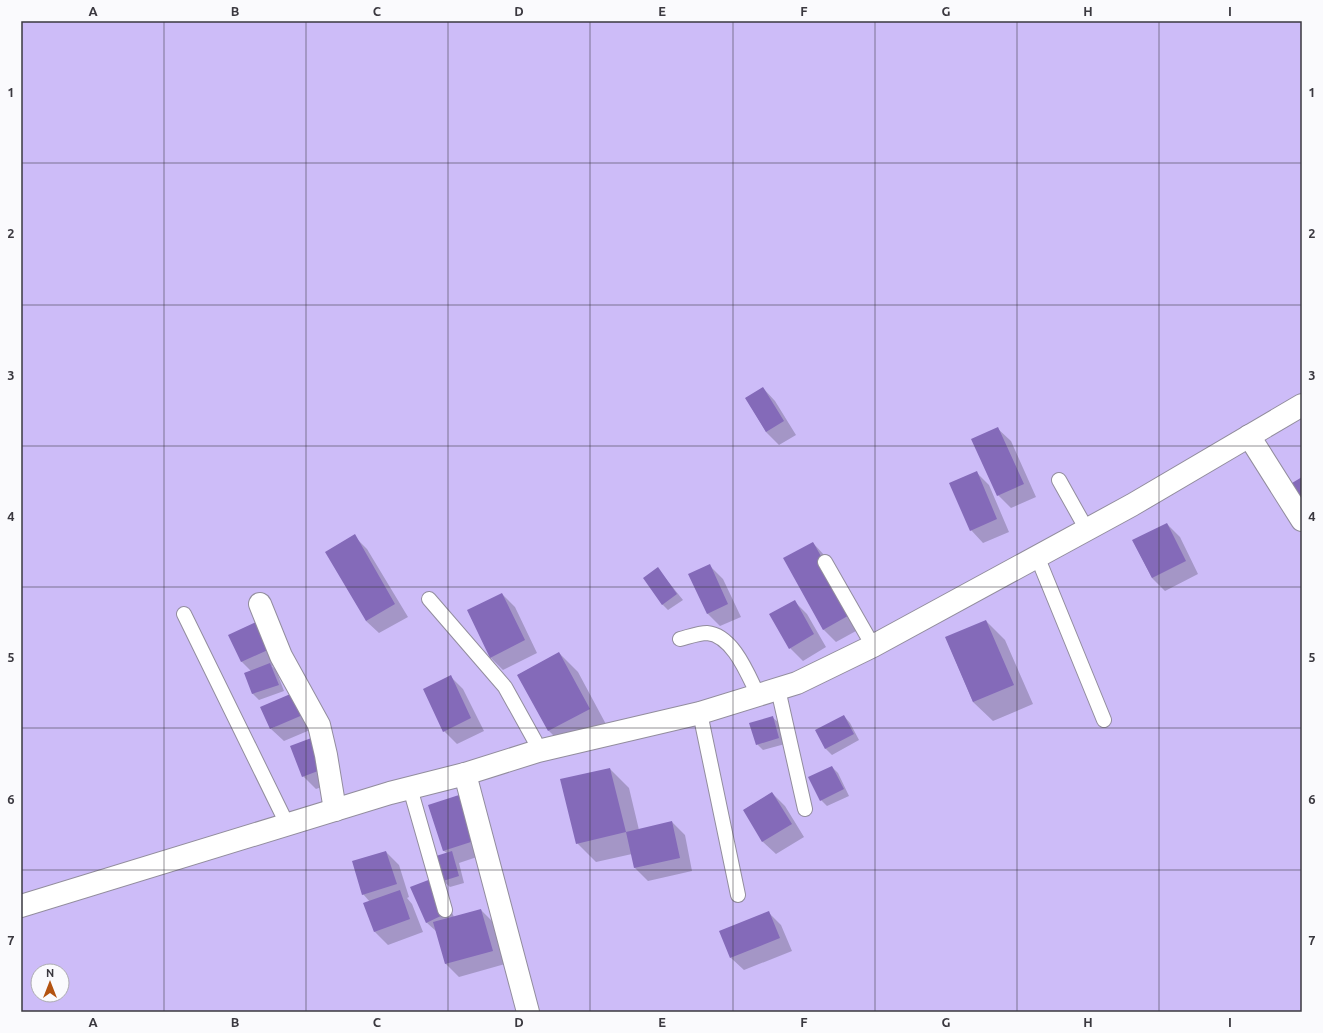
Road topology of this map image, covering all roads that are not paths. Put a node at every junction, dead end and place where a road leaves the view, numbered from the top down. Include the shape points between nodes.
1 (1302, 405) edge
2 (1249, 436) junction
3 (1059, 480) dead end
4 (1302, 520) edge
5 (1087, 530) junction
6 (1038, 556) junction
7 (825, 562) dead end
8 (429, 599) dead end
9 (260, 604) dead end
10 (184, 614) dead end
11 (680, 639) dead end
12 (873, 646) junction
13 (768, 692) junction
14 (700, 713) junction
15 (1104, 720) dead end
16 (538, 751) junction
17 (465, 774) junction
18 (410, 788) junction
19 (805, 809) dead end
20 (335, 810) junction
21 (287, 824) junction
22 (738, 895) dead end
23 (21, 906) edge
24 (445, 910) dead end
25 (528, 1012) edge

1 - 2 street
2 - 4 street
2 - 5 street
3 - 5 lane
5 - 6 street
6 - 12 street
6 - 15 lane
7 - 12 lane
8 - 16 lane via 504,687 535,741
9 - 20 street via 281,656 319,725
10 - 21 lane
11 - 13 lane via 707,633 728,642 743,665
12 - 13 street via 797,683
13 - 14 street
13 - 19 lane
14 - 16 street
14 - 22 lane
16 - 17 street
17 - 18 street
17 - 25 street
18 - 20 street
18 - 24 lane
20 - 21 street
21 - 23 street

